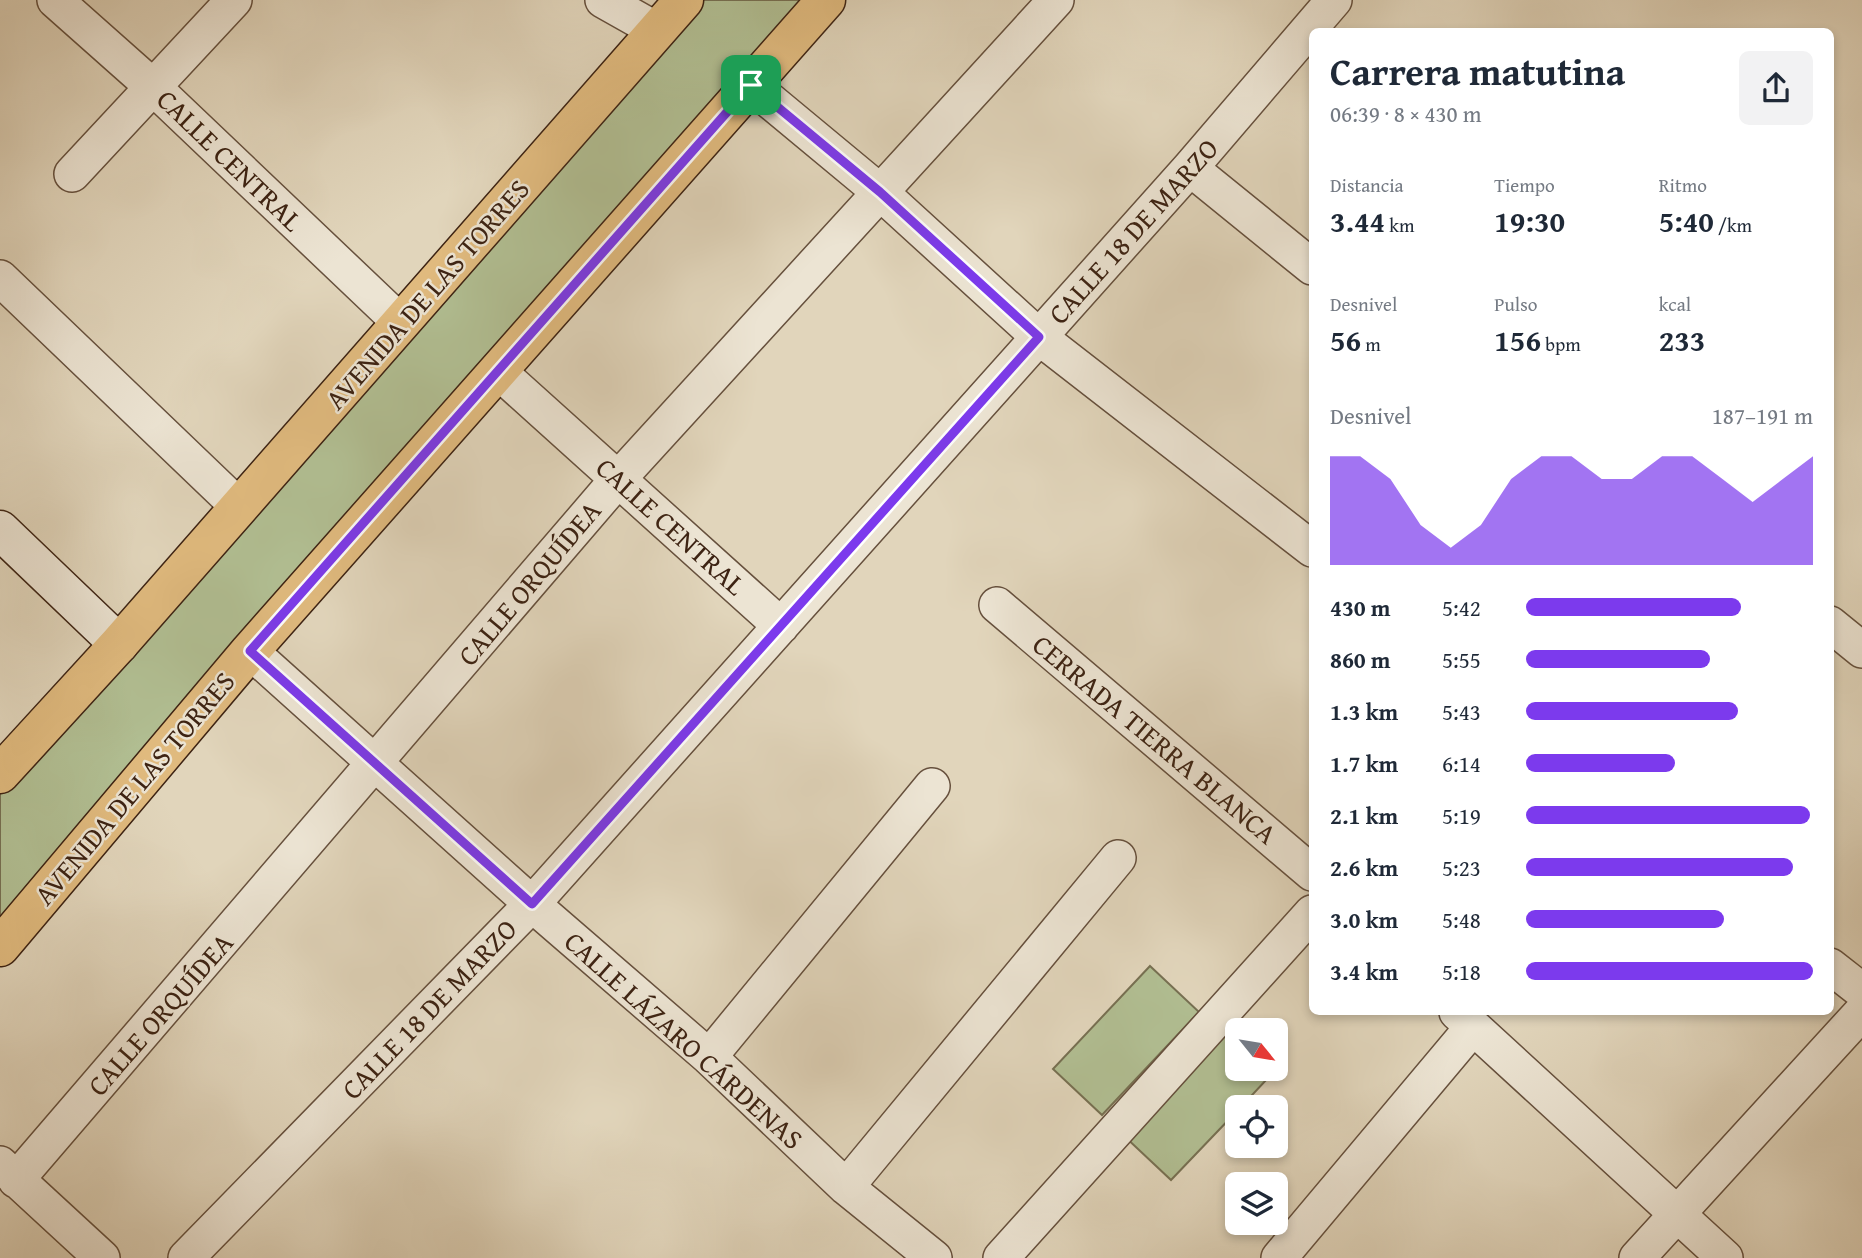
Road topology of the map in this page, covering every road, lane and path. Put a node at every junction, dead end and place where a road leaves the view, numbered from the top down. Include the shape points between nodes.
1 (55, 0) edge
2 (234, 0) edge
3 (603, 0) edge
4 (684, 0) edge
5 (826, 0) edge
6 (1056, 0) edge
7 (1334, 0) edge
8 (1310, 28) edge
9 (1309, 29) edge
10 (658, 31) junction
11 (751, 85) junction
12 (153, 87) junction
13 (1190, 168) junction
14 (72, 174) dead end
15 (880, 192) junction
16 (1309, 265) edge
17 (0, 278) edge
18 (401, 323) junction
19 (1039, 337) junction
20 (498, 371) junction
21 (619, 478) junction
22 (239, 507) junction
23 (0, 530) edge
24 (1309, 547) edge
25 (997, 605) dead end
26 (781, 626) junction
27 (1834, 627) edge
28 (119, 644) junction
29 (1862, 650) edge
30 (250, 651) junction
31 (376, 763) junction
32 (0, 774) edge
33 (932, 786) dead end
34 (1118, 858) dead end
35 (1309, 870) edge
36 (532, 904) junction
37 (1309, 916) edge
38 (0, 947) edge
39 (1834, 969) edge
40 (1862, 991) edge
41 (1862, 1012) edge
42 (1465, 1019) edge
43 (709, 1057) junction
44 (8, 1172) edge
45 (846, 1187) junction
46 (1678, 1216) junction
47 (102, 1258) edge
48 (186, 1258) edge
49 (934, 1258) edge
50 (1001, 1258) edge
51 (1279, 1258) edge
52 (1637, 1258) edge
53 (1725, 1258) edge

1 - 12 street, CALLE CENTRAL
2 - 12 street
3 - 10 street
4 - 10 main road, AVENIDA DE LAS TORRES
5 - 11 main road, AVENIDA DE LAS TORRES
6 - 15 street, CALLE ORQUÍDEA
7 - 8 street, CALLE 18 DE MARZO
9 - 13 street, CALLE 18 DE MARZO
10 - 18 main road, AVENIDA DE LAS TORRES
11 - 15 street
11 - 20 main road, AVENIDA DE LAS TORRES
12 - 14 street
12 - 18 street, CALLE CENTRAL
13 - 16 street
13 - 19 street, CALLE 18 DE MARZO
15 - 19 street
15 - 21 street, CALLE ORQUÍDEA
17 - 22 street
18 - 22 main road, AVENIDA DE LAS TORRES
19 - 24 street
19 - 26 street, CALLE 18 DE MARZO
20 - 21 street, CALLE CENTRAL
20 - 30 main road, AVENIDA DE LAS TORRES
21 - 26 street, CALLE CENTRAL
21 - 31 street, CALLE ORQUÍDEA
22 - 28 main road, AVENIDA DE LAS TORRES
23 - 28 street
25 - 35 street, CERRADA TIERRA BLANCA
26 - 36 street, CALLE 18 DE MARZO
27 - 29 street
28 - 32 main road, AVENIDA DE LAS TORRES
30 - 31 street, CALLE LÁZARO CÁRDENAS
30 - 38 main road, AVENIDA DE LAS TORRES
31 - 36 street, CALLE LÁZARO CÁRDENAS
31 - 44 street, CALLE ORQUÍDEA
33 - 43 street
34 - 45 street
36 - 43 street, CALLE LÁZARO CÁRDENAS
36 - 48 street, CALLE 18 DE MARZO
37 - 50 street
39 - 40 street
41 - 46 street
42 - 46 street
42 - 51 street
43 - 45 street, CALLE LÁZARO CÁRDENAS
44 - 47 street
45 - 49 street, CALLE LÁZARO CÁRDENAS
46 - 52 street
46 - 53 street

